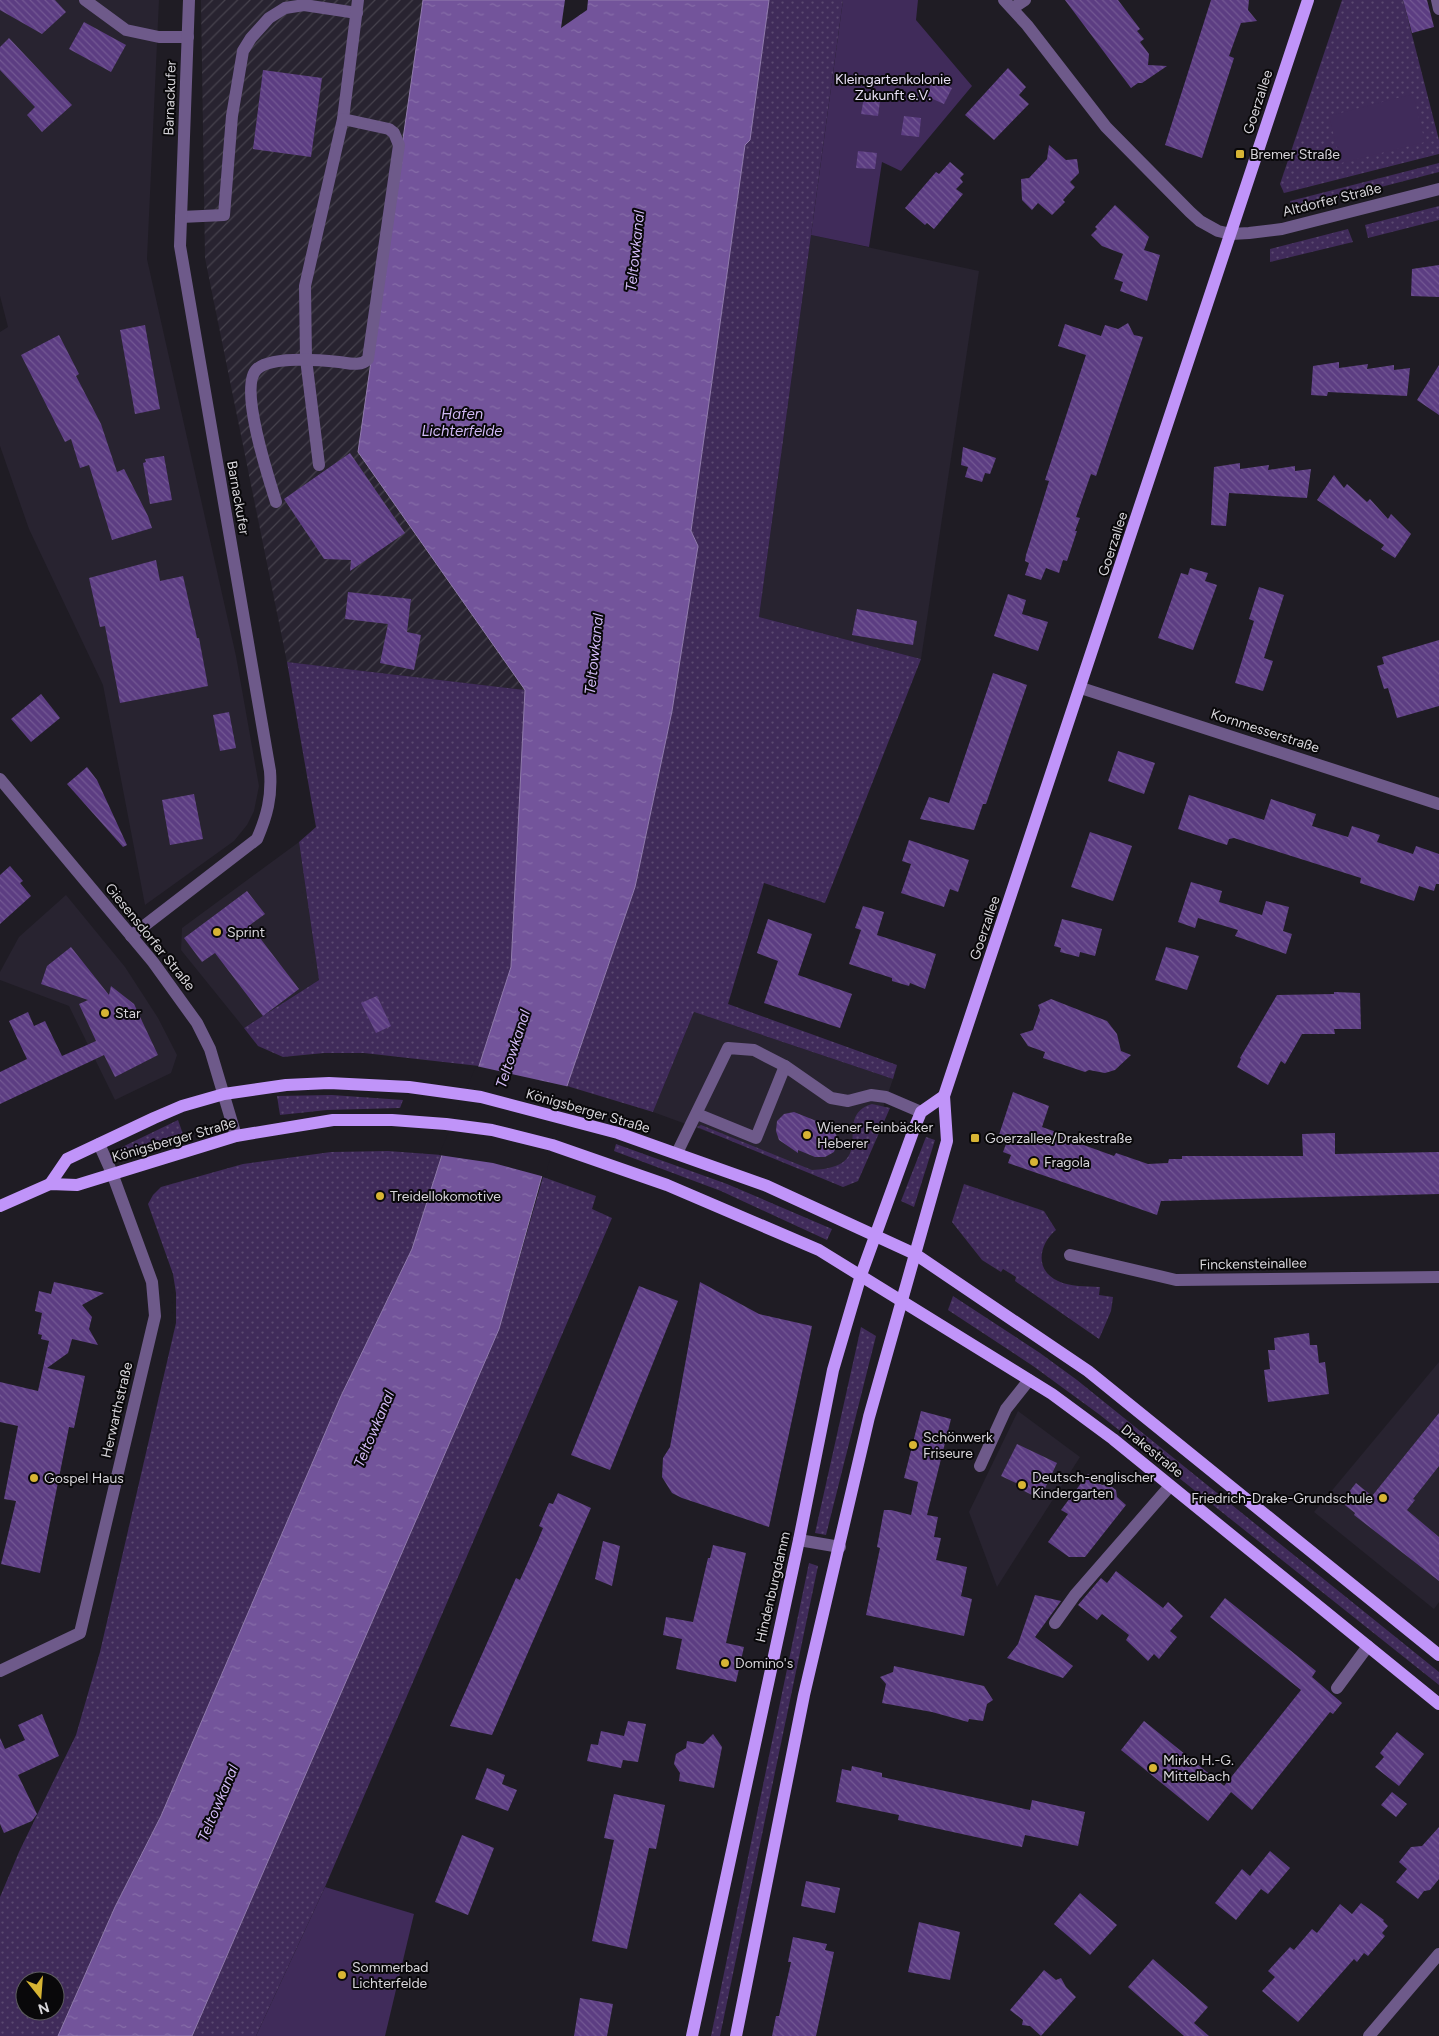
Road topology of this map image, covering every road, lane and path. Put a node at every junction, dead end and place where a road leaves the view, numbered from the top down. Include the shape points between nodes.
1 (85, 0) edge
2 (189, 0) edge
3 (1025, 0) edge
4 (1308, 0) edge
5 (1437, 0) edge
6 (1008, 4) edge
7 (357, 6) edge
8 (1439, 9) edge
9 (188, 37) junction
10 (343, 119) junction
11 (1439, 189) edge
12 (181, 217) junction
13 (1230, 234) junction
14 (306, 358) junction
15 (319, 465) dead end
16 (276, 502) dead end
17 (1081, 688) junction
18 (0, 779) edge
19 (1439, 804) edge
20 (131, 936) junction
21 (785, 1066) junction
22 (224, 1094) junction
23 (944, 1096) junction
24 (922, 1112) junction
25 (697, 1114) junction
26 (236, 1136) junction
27 (99, 1144) junction
28 (677, 1153) junction
29 (112, 1173) junction
30 (50, 1184) junction
31 (0, 1206) edge
32 (876, 1235) junction
33 (915, 1254) junction
34 (1070, 1255) dead end
35 (861, 1275) junction
36 (1439, 1277) edge
37 (901, 1300) junction
38 (1029, 1380) junction
39 (980, 1466) dead end
40 (1170, 1486) junction
41 (800, 1540) junction
42 (840, 1547) junction
43 (1055, 1623) dead end
44 (1368, 1646) junction
45 (1439, 1655) edge
46 (0, 1671) edge
47 (1337, 1688) dead end
48 (1439, 1704) edge
49 (1439, 1954) edge
50 (692, 2036) edge
51 (736, 2036) edge
52 (1369, 2036) edge

1 - 9 street via 126,30 158,37
2 - 9 street, Barnackufer
3 - 6 street
4 - 13 main road, Goerzallee
5 - 8 street
6 - 13 street via 1106,127 1200,221
7 - 10 street
7 - 12 street via 285,8 251,38 243,51 232,116 224,215
9 - 12 street, Barnackufer
10 - 14 street via 305,286
10 - 14 street via 389,130 398,138 400,145 368,359 357,364
11 - 13 street, Altdorfer Straße via 1282,228
12 - 20 street, Barnackufer via 180,246 271,790 267,816 256,839
13 - 17 main road, Goerzallee
14 - 15 street
14 - 16 street via 263,365 251,378 258,442
17 - 19 street, Kornmesserstraße
17 - 23 main road, Goerzallee
18 - 20 street, Giesensdorfer Straße
20 - 22 street, Giesensdorfer Straße via 197,1023 210,1049
21 - 24 street via 831,1098 848,1101 871,1095 886,1097
21 - 25 street via 754,1050 728,1048
21 - 25 street via 756,1138
22 - 26 street, Giesensdorfer Straße
22 - 27 main road, Königsberger Straße via 182,1106
22 - 28 main road, Königsberger Straße via 329,1083 409,1087 481,1097 618,1133
23 - 24 main road
23 - 33 main road, Goerzallee via 948,1141
24 - 32 main road
25 - 28 street
26 - 29 main road, Königsberger Straße
26 - 35 main road, Königsberger Straße via 333,1120 398,1120 492,1130 552,1145 684,1192 819,1250
27 - 29 street, Herwarthstraße
27 - 30 main road, Königsberger Straße via 67,1159
28 - 32 main road, Königsberger Straße via 767,1186
29 - 30 main road, Königsberger Straße via 77,1185
29 - 46 street, Herwarthstraße via 152,1282 155,1316 80,1632
30 - 31 main road, Königsberger Straße
32 - 33 main road, Königsberger Straße
32 - 35 main road, Hindenburgdamm
33 - 37 main road
33 - 45 main road, Drakestraße via 1088,1371
34 - 36 street, Finckensteinallee via 1176,1280
35 - 37 main road, Königsberger Straße
35 - 41 main road, Hindenburgdamm via 833,1370
37 - 38 main road, Drakestraße
37 - 42 main road via 869,1417
38 - 39 street via 1006,1409
38 - 40 main road, Drakestraße via 1105,1434
40 - 43 street via 1075,1595
40 - 44 main road, Drakestraße
41 - 42 street
41 - 50 main road, Hindenburgdamm
42 - 51 main road via 804,1695
44 - 47 street
44 - 48 main road, Drakestraße
49 - 52 street

